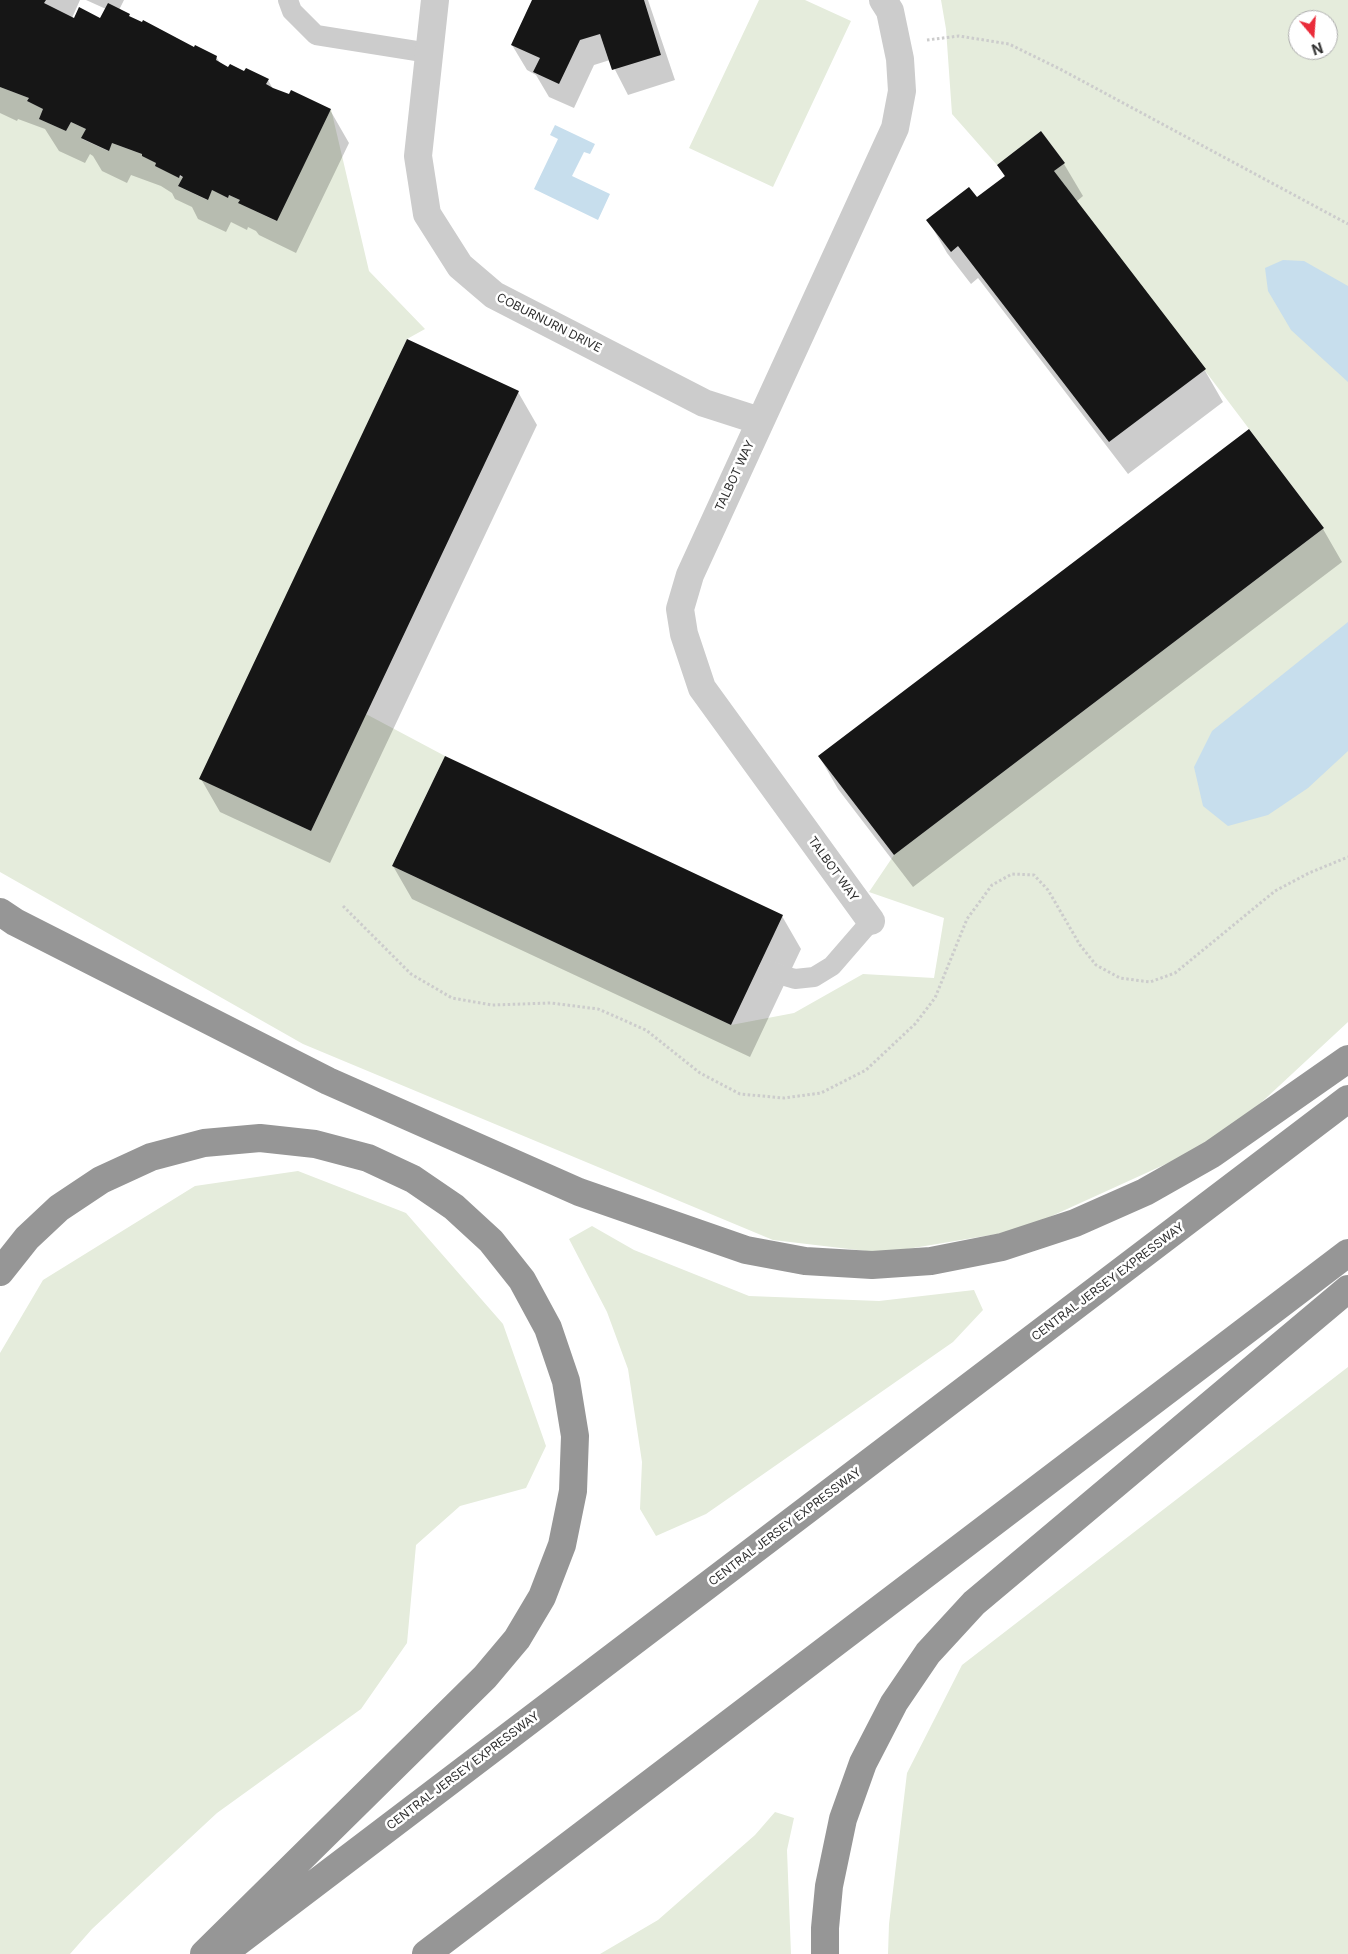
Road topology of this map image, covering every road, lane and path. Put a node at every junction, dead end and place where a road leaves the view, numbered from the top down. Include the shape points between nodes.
1 (288, 0) edge
2 (435, 0) edge
3 (883, 0) edge
4 (897, 44) junction
5 (429, 53) junction
6 (1348, 224) edge
7 (760, 421) junction
8 (0, 912) edge
9 (871, 921) joint
10 (768, 971) dead end
11 (1348, 1059) edge
12 (1348, 1099) edge
13 (1348, 1253) edge
14 (0, 1272) edge
15 (1348, 1289) edge
16 (204, 1954) edge
17 (222, 1954) edge
18 (426, 1954) edge
19 (825, 1954) edge

1 - 5 lane via 292,11 316,36
2 - 5 street, COBURNURN DRIVE
3 - 4 street, TALBOT WAY via 890,11
4 - 6 path via 959,36 1009,44
4 - 7 street, TALBOT WAY via 902,91 894,128
5 - 7 street, COBURNURN DRIVE via 418,156 427,214 460,266 494,295 704,402
7 - 9 street, TALBOT WAY via 690,575 680,609 684,634 702,688
8 - 11 highway via 328,1081 579,1192 746,1250 805,1261 872,1265 931,1261 1002,1247 1075,1223 1145,1192 1212,1154
9 - 10 lane via 832,966 814,977 795,979
12 - 17 highway, CENTRAL JERSEY EXPRESSWAY
13 - 18 highway
14 - 16 highway via 27,1238 59,1208 100,1180 151,1157 204,1143 260,1138 315,1144 368,1158 414,1179 454,1207 491,1241 522,1280 548,1328 566,1381 574,1436 573,1491 562,1545 542,1597 517,1639 485,1678
15 - 19 highway via 974,1602 928,1653 894,1702 863,1763 843,1819 829,1886

